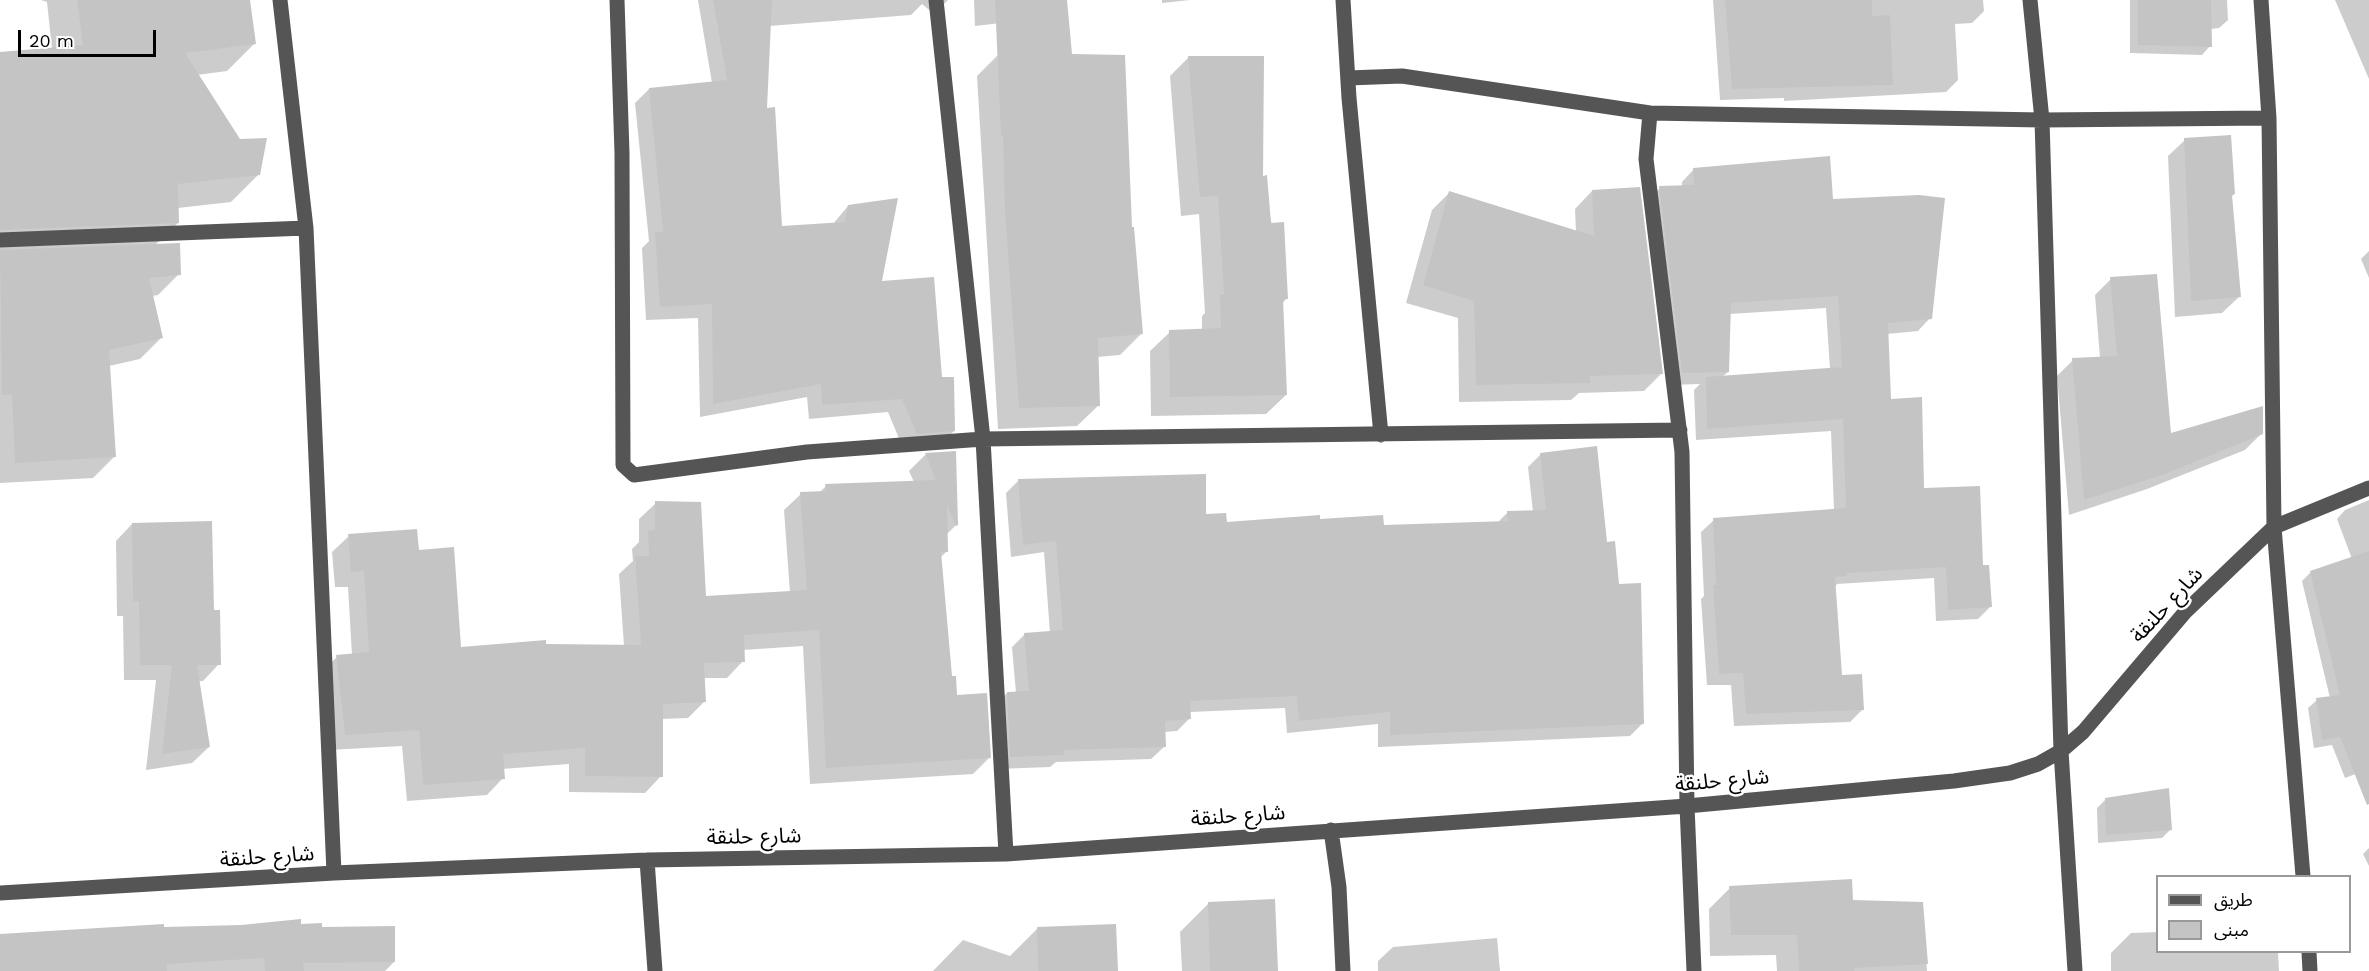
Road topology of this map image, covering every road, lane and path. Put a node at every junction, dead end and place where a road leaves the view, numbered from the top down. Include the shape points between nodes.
1 (280, 0) edge
2 (617, 0) edge
3 (936, 0) edge
4 (1342, 0) edge
5 (2030, 0) edge
6 (2261, 0) edge
7 (1348, 78) junction
8 (1650, 113) junction
9 (2269, 118) junction
10 (2042, 120) junction
11 (306, 228) junction
12 (0, 240) edge
13 (1680, 430) junction
14 (1381, 435) junction
15 (983, 439) junction
16 (2369, 488) edge
17 (2274, 527) junction
18 (2061, 751) junction
19 (1687, 806) junction
20 (1331, 831) junction
21 (1006, 855) junction
22 (647, 860) junction
23 (333, 873) junction
24 (2302, 875) edge
25 (0, 893) edge
26 (2309, 953) edge
27 (655, 971) edge
28 (1343, 971) edge
29 (1694, 971) edge
30 (2075, 971) edge
31 (2310, 971) edge

1 - 11 street
2 - 15 street via 622,153 623,465 629,473 634,476 807,452
3 - 15 street
4 - 7 street
5 - 10 street
6 - 9 street
7 - 8 street via 1402,76
7 - 14 street
8 - 10 street
8 - 13 street via 1647,159
9 - 10 street
9 - 17 street
10 - 18 street
11 - 12 street
11 - 23 street
13 - 14 street
13 - 19 street
14 - 15 street
15 - 21 street
16 - 17 street, شارع حلنقة
17 - 18 street, شارع حلنقة via 2186,611 2084,732
17 - 24 street
18 - 19 street, شارع حلنقة via 2010,773
18 - 30 street
19 - 20 street, شارع حلنقة
19 - 29 street
20 - 21 street, شارع حلنقة
20 - 28 street via 1339,887
21 - 22 street, شارع حلنقة
22 - 23 street, شارع حلنقة
22 - 27 street
23 - 25 street, شارع حلنقة
26 - 31 street

